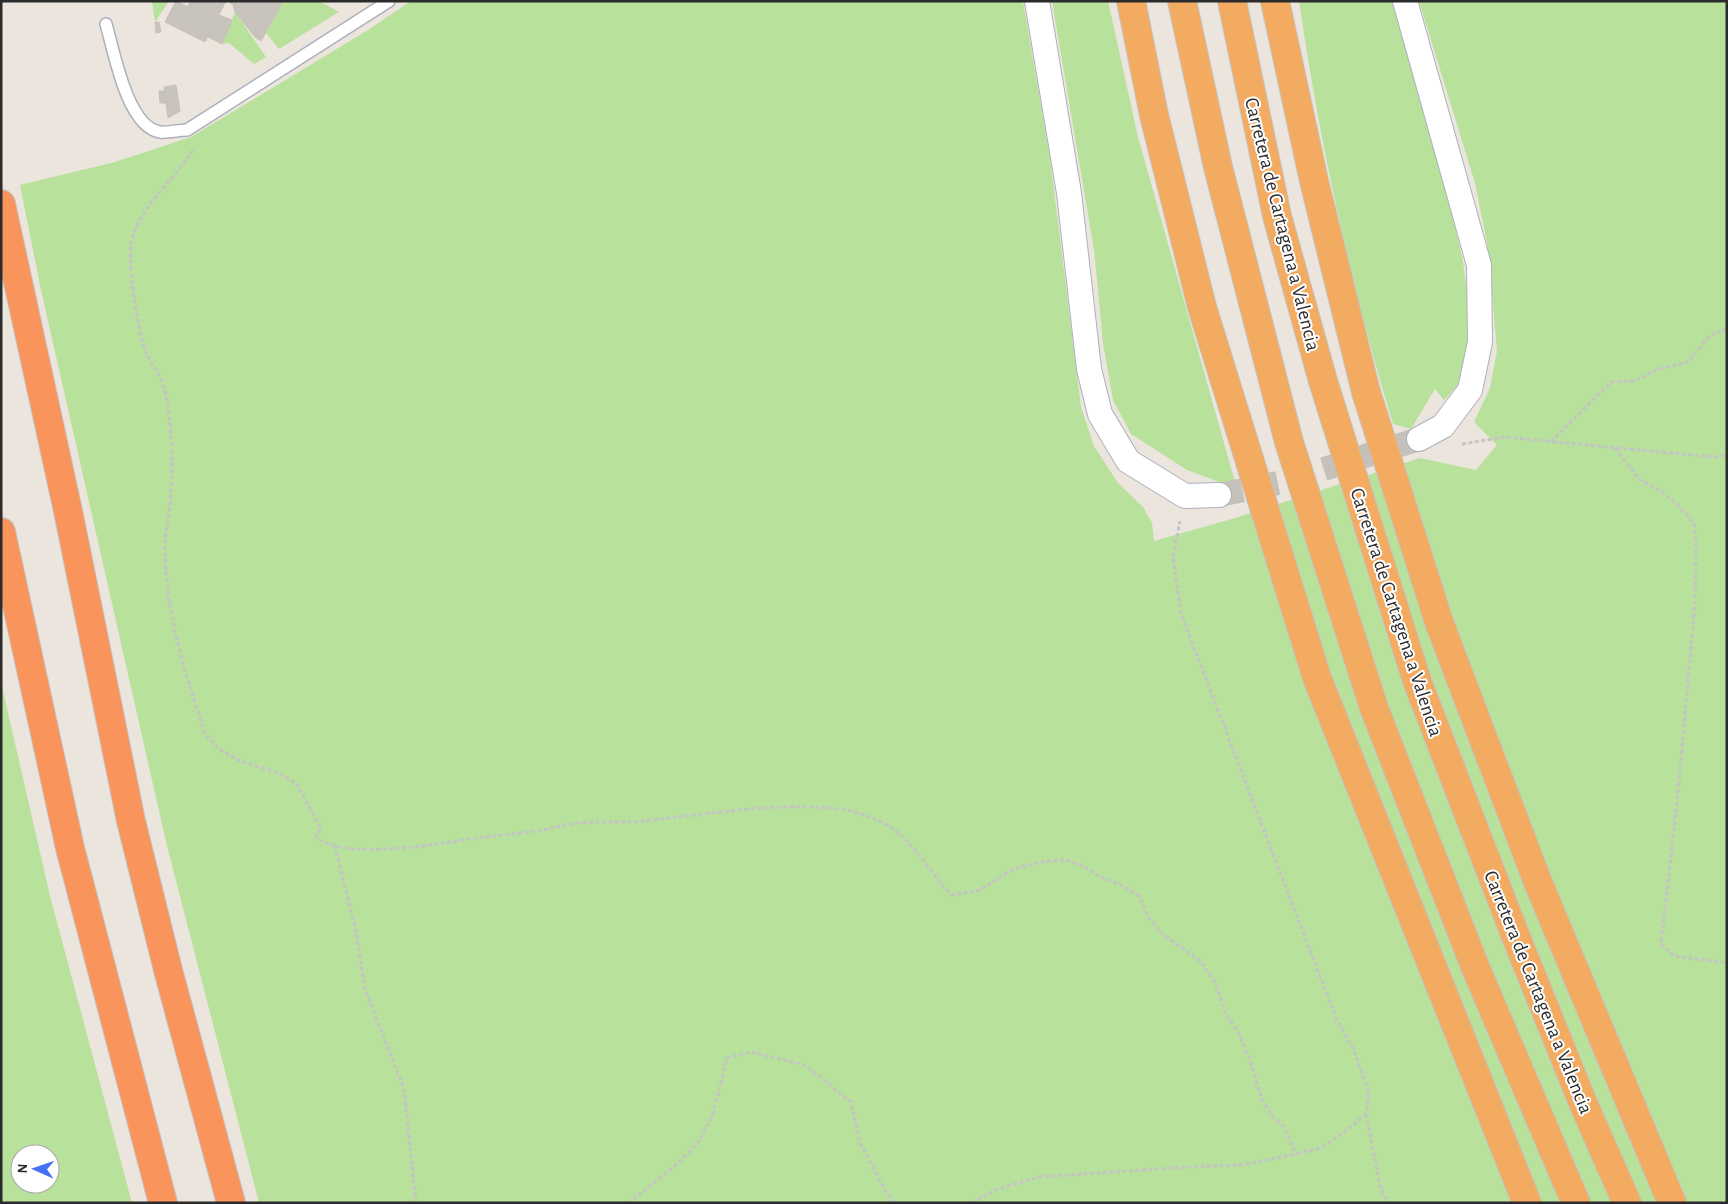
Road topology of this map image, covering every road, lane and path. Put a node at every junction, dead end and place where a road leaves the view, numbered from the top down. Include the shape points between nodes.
1 (389, 1) edge
2 (1038, 1) edge
3 (1131, 1) edge
4 (1182, 1) edge
5 (1232, 1) edge
6 (1275, 1) edge
7 (1405, 1) edge
8 (106, 24) dead end
9 (206, 117) junction
10 (1, 204) edge
11 (1727, 329) edge
12 (1443, 426) junction
13 (1419, 440) tunnel mouth
14 (1551, 442) junction
15 (1614, 448) junction
16 (1727, 455) edge
17 (1185, 496) junction
18 (1219, 496) tunnel mouth
19 (1, 532) edge
20 (335, 846) dead end
21 (1727, 963) edge
22 (1366, 1114) junction
23 (1296, 1154) junction
24 (163, 1203) edge
25 (230, 1203) edge
26 (416, 1203) edge
27 (628, 1203) edge
28 (895, 1203) edge
29 (972, 1203) edge
30 (1390, 1203) edge
31 (1527, 1203) edge
32 (1576, 1203) edge
33 (1627, 1203) edge
34 (1672, 1203) edge

1 - 9 lane
2 - 17 street via 1069,192 1089,370 1100,414 1128,461
3 - 31 highway via 1154,115 1202,307 1317,678
4 - 32 highway via 1218,167 1289,442 1374,708 1476,968
5 - 33 highway, Carretera de Cartagena a Valencia via 1277,216 1323,381 1417,681 1523,955
6 - 34 highway via 1314,181 1366,392 1439,622 1537,880
7 - 12 street via 1479,265 1480,342 1470,390
8 - 9 lane via 132,110 144,125 160,132 187,130
9 - 23 path via 201,136 180,170 143,213 131,241 136,311 146,352 162,381 167,410 172,478 165,538 173,617 205,734 219,749 296,783 321,828 316,837 337,846 384,850 429,847 579,823 621,823 773,809 825,808 864,815 895,829 917,850 952,895 980,890 1013,869 1046,861 1066,860 1083,866 1139,896 1150,920 1198,960 1215,982 1226,1014 1249,1057 1262,1100 1284,1127
10 - 25 highway via 131,821
11 - 14 path via 1710,335 1688,362 1656,370 1634,381 1611,382
12 - 13 street
12 - 14 path via 1463,445 1505,437
14 - 15 path
15 - 16 path via 1713,457
15 - 21 path via 1640,480 1660,490 1694,522 1695,604 1661,944 1674,956
17 - 18 street
17 - 22 path via 1174,557 1180,614 1336,1018 1354,1051 1369,1092
19 - 24 highway via 70,848
20 - 26 path via 355,926 365,989 404,1089
22 - 23 path via 1320,1148
22 - 30 path via 1381,1190
23 - 29 path via 1242,1166 1187,1166 1039,1178 995,1190
27 - 28 path via 698,1142 716,1104 727,1058 751,1052 805,1065 851,1102 860,1143

